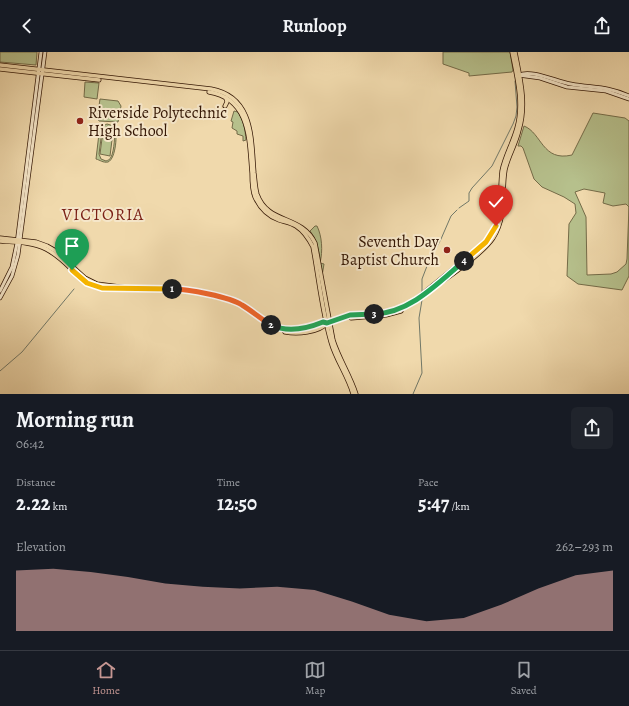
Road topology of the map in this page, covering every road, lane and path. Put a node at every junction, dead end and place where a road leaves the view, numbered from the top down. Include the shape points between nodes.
1 (41, 52) edge
2 (45, 52) edge
3 (514, 52) edge
4 (0, 65) edge
5 (0, 68) edge
6 (41, 72) junction
7 (518, 75) junction
8 (629, 96) edge
9 (226, 98) junction
10 (629, 99) edge
11 (233, 101) junction
12 (225, 106) dead end
13 (240, 110) junction
14 (247, 118) junction
15 (258, 195) junction
16 (262, 208) junction
17 (271, 213) junction
18 (295, 226) junction
19 (307, 231) junction
20 (0, 239) edge
21 (19, 241) junction
22 (313, 247) junction
23 (0, 290) edge
24 (0, 298) edge
25 (328, 322) junction
26 (354, 394) edge

1 - 6 main road
2 - 6 main road
3 - 7 main road
4 - 6 main road
5 - 6 main road
6 - 9 main road via 208,91
6 - 11 main road via 211,89 225,94
6 - 21 main road
7 - 8 main road via 540,75 572,84 607,88
7 - 10 main road via 567,87 606,91
7 - 25 main road via 523,102 522,122 505,170 503,210 492,240 473,258 402,311 386,315 351,318 349,316
9 - 11 main road
9 - 12 main road
11 - 13 main road
11 - 14 main road
13 - 14 main road
13 - 16 main road via 248,131 253,190
14 - 15 main road
15 - 16 main road
15 - 17 main road
16 - 17 main road
16 - 18 main road via 276,219
17 - 19 main road via 294,222
18 - 19 main road
18 - 22 main road via 307,236
19 - 22 main road
19 - 25 main road via 317,250
20 - 21 main road
21 - 23 main road via 12,267
21 - 24 main road via 14,272
21 - 25 main road via 36,242 50,248 85,278 108,287 183,289 231,300 269,324 283,329 300,329
22 - 25 main road
25 - 26 main road via 333,348

